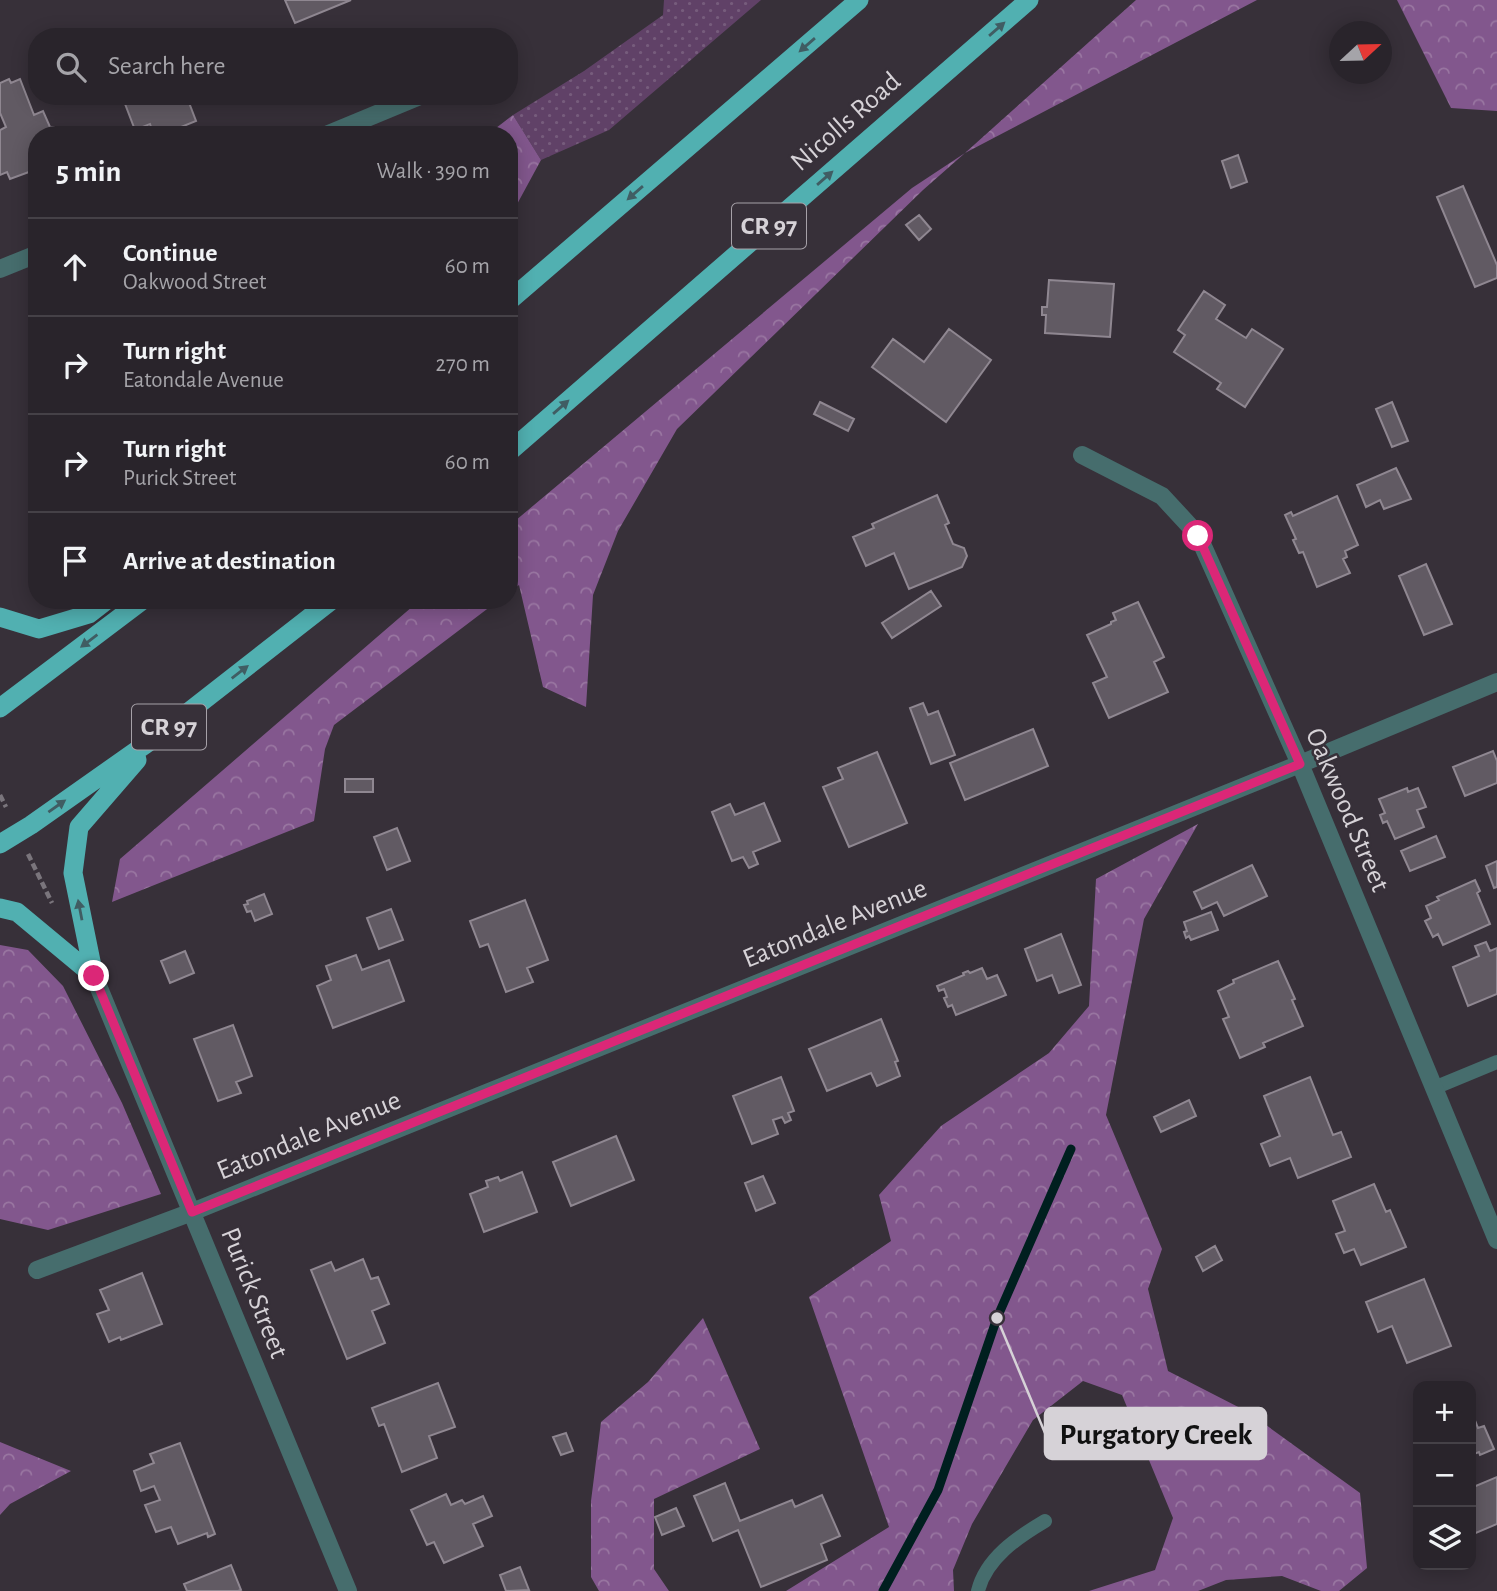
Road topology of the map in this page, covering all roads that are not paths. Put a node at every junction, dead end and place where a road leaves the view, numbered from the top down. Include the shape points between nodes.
1 (859, 0) edge
2 (1029, 0) edge
3 (398, 105) edge
4 (348, 126) edge
5 (28, 258) edge
6 (0, 269) edge
7 (518, 293) edge
8 (518, 444) edge
9 (1083, 455) dead end
10 (95, 609) edge
11 (131, 609) edge
12 (320, 609) edge
13 (0, 617) edge
14 (1497, 682) edge
15 (0, 709) edge
16 (163, 732) junction
17 (1300, 764) junction
18 (0, 844) edge
19 (0, 908) edge
20 (94, 976) junction
21 (1497, 1062) edge
22 (1434, 1088) junction
23 (192, 1212) junction
24 (1497, 1240) edge
25 (37, 1270) dead end
26 (1045, 1521) dead end
27 (348, 1591) edge
28 (978, 1591) edge

1 -> 7 highway
8 -> 2 highway, Nicolls Road / CR 97
3 - 4 street
5 - 6 street
9 - 17 street, Oakwood Street via 1162,496 1198,536
10 - 13 highway via 39,629
11 -> 15 highway
16 -> 12 highway, CR 97
14 - 17 street, Eatondale Avenue
18 -> 16 highway, CR 97
20 -> 16 highway via 74,873 79,827
17 - 22 street, Oakwood Street
17 - 23 street, Eatondale Avenue
19 - 20 highway via 17,912
20 - 23 street, Purick Street
21 - 22 lane
22 - 24 street, Oakwood Street
23 - 25 street, Eatondale Avenue
23 - 27 street, Purick Street
26 - 28 lane via 1000,1554

